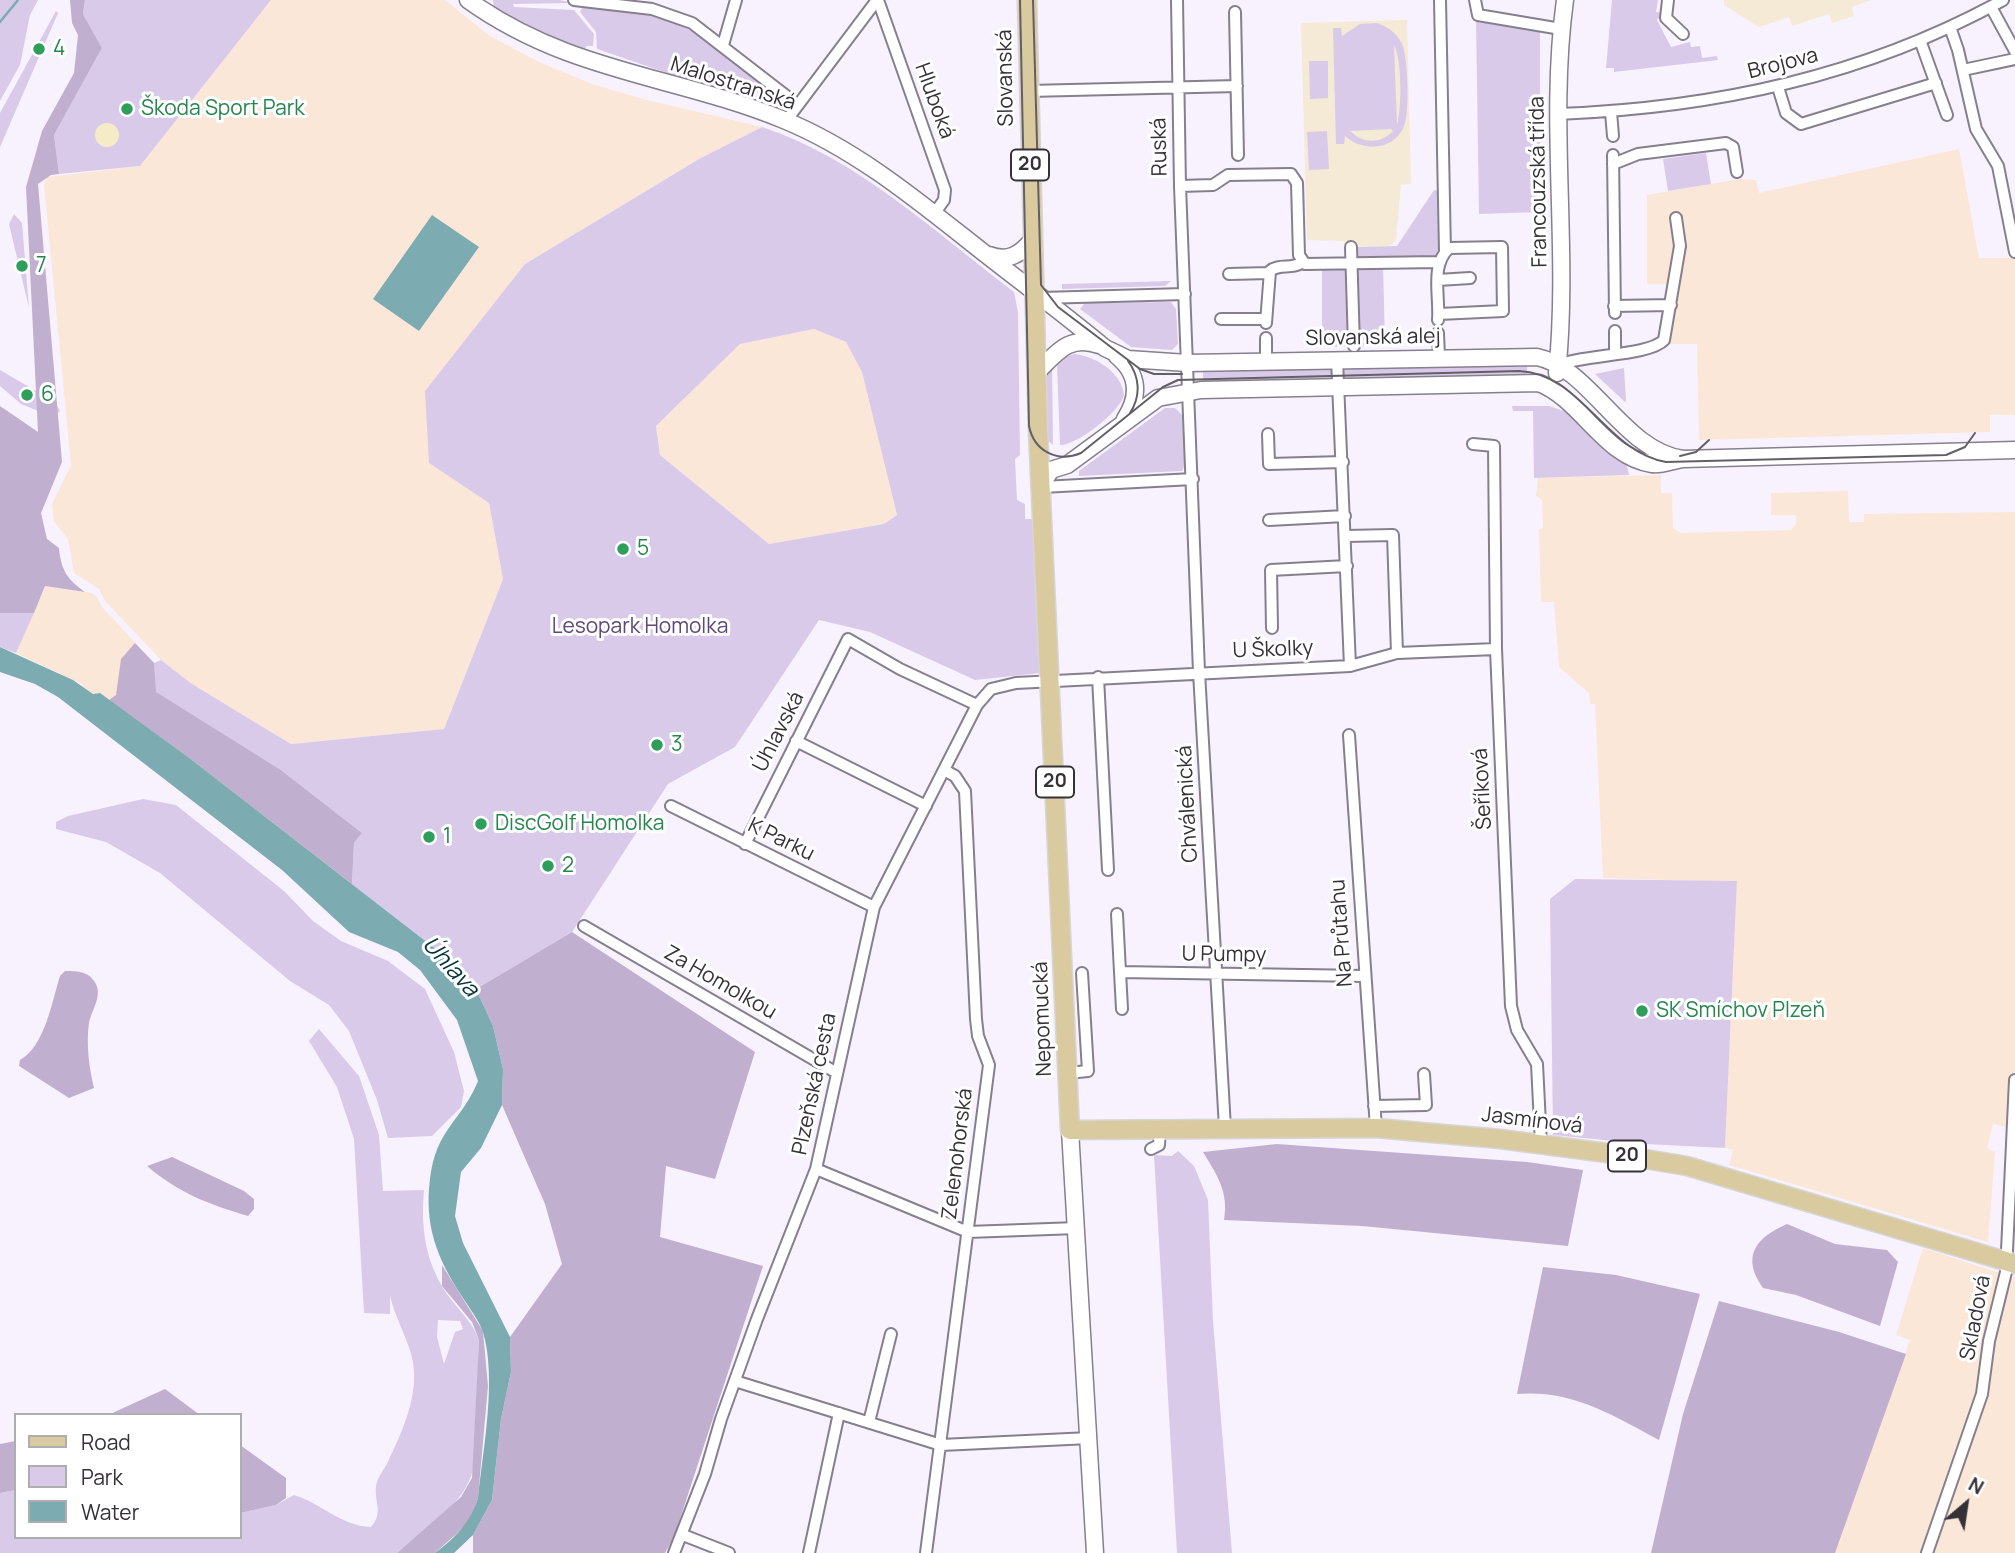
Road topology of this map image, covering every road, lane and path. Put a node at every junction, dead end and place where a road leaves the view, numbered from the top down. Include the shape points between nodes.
1 (468, 0) edge
2 (574, 0) edge
3 (736, 0) edge
4 (878, 0) edge
5 (1027, 0) edge
6 (1177, 0) edge
7 (1440, 0) edge
8 (1475, 0) edge
9 (1565, 0) edge
10 (1668, 0) edge
11 (2003, 0) edge
12 (1991, 6) junction
13 (1235, 12) dead end
14 (1950, 27) junction
15 (1561, 29) junction
16 (1683, 34) dead end
17 (1920, 40) junction
18 (723, 45) junction
19 (2015, 51) edge
20 (2015, 59) edge
21 (1963, 70) junction
22 (1936, 83) junction
23 (1237, 86) junction
24 (1778, 87) junction
25 (1179, 90) junction
26 (1029, 91) junction
27 (798, 105) junction
28 (1611, 112) junction
29 (1559, 114) junction
30 (1947, 115) dead end
31 (786, 121) junction
32 (1612, 136) dead end
33 (1238, 155) dead end
34 (1737, 172) dead end
35 (1180, 186) junction
36 (934, 214) junction
37 (1676, 218) dead end
38 (1032, 240) junction
39 (1351, 247) dead end
40 (981, 250) junction
41 (1447, 250) junction
42 (2015, 252) edge
43 (1438, 261) junction
44 (1302, 262) junction
45 (1351, 265) junction
46 (1269, 273) junction
47 (1229, 274) dead end
48 (1470, 278) dead end
49 (1438, 280) junction
50 (1185, 294) junction
51 (1037, 295) junction
52 (1671, 305) junction
53 (1221, 320) dead end
54 (1615, 331) dead end
55 (1438, 333) dead end
56 (1266, 338) dead end
57 (1354, 346) dead end
58 (1108, 350) junction
59 (1615, 352) junction
60 (1439, 358) junction
61 (1337, 359) junction
62 (1266, 362) junction
63 (1188, 363) junction
64 (1558, 365) junction
65 (1036, 373) junction
66 (1339, 387) junction
67 (1550, 388) junction
68 (1189, 394) junction
69 (1119, 427) junction
70 (1268, 434) dead end
71 (1473, 444) dead end
72 (2015, 450) edge
73 (1040, 456) junction
74 (1683, 459) junction
75 (1343, 462) junction
76 (1061, 467) junction
77 (1193, 479) junction
78 (1042, 485) junction
79 (1345, 516) junction
80 (1269, 520) dead end
81 (1346, 536) junction
82 (1347, 566) junction
83 (1272, 628) dead end
84 (1496, 649) junction
85 (1396, 653) junction
86 (1350, 666) junction
87 (1199, 673) junction
88 (1098, 677) junction
89 (1050, 681) junction
90 (977, 705) junction
91 (1349, 735) dead end
92 (796, 741) junction
93 (944, 770) junction
94 (671, 806) dead end
95 (926, 806) junction
96 (745, 844) junction
97 (1108, 870) dead end
98 (874, 907) junction
99 (1117, 914) dead end
100 (584, 926) dead end
101 (1119, 972) junction
102 (1082, 973) dead end
103 (1217, 974) junction
104 (1364, 976) junction
105 (1122, 1009) dead end
106 (837, 1073) junction
107 (1068, 1073) junction
108 (1424, 1074) dead end
109 (2015, 1080) edge
110 (1374, 1106) junction
111 (1225, 1128) junction
112 (1376, 1128) junction
113 (1160, 1129) junction
114 (1070, 1130) junction
115 (1541, 1144) junction
116 (1152, 1149) dead end
117 (816, 1169) junction
118 (1077, 1228) junction
119 (968, 1233) junction
120 (2010, 1262) edge
121 (891, 1335) dead end
122 (735, 1381) junction
123 (839, 1413) junction
124 (869, 1422) junction
125 (1090, 1438) junction
126 (941, 1445) junction
127 (683, 1535) junction
128 (674, 1553) edge
129 (729, 1553) edge
130 (809, 1553) edge
131 (926, 1553) edge
132 (1095, 1553) edge
133 (1927, 1553) edge

1 - 31 main road, Malostranská via 560,52
2 - 18 street, Malostranská via 652,9 692,23
3 - 18 street
4 - 27 street
4 - 36 street, Hluboká via 945,190
5 - 26 main road, Slovanská / 20
6 - 25 street, Ruská
7 - 41 street
8 - 15 street via 1478,15
9 - 15 main road, Francouzská třída
10 - 16 street via 1666,18
11 - 12 street, Brojova
12 - 14 street, Brojova
12 - 19 street
13 - 23 street
14 - 17 street, Brojova
14 - 21 street
15 - 29 main road, Francouzská třída
17 - 22 street
17 - 24 street, Brojova via 1864,63
18 - 27 street, Malostranská
20 - 21 street
21 - 42 street via 1976,129 1998,166
22 - 24 street via 1801,124 1786,113
22 - 30 street
23 - 25 street
23 - 33 street
24 - 28 street, Brojova
25 - 26 street
25 - 35 street, Ruská
26 - 38 main road, Slovanská / 20
27 - 31 street
28 - 29 street, Brojova
28 - 32 street
29 - 64 main road, Francouzská třída via 1562,320
31 - 36 main road, Malostranská via 841,147
34 - 52 street via 1733,146 1726,143 1613,159 1614,310
35 - 44 street via 1213,185 1228,175 1293,175
35 - 50 street, Ruská
36 - 40 main road, Malostranská
37 - 52 street via 1680,246
38 - 40 main road via 1009,258
38 - 51 main road, 20
39 - 45 street
40 - 51 main road, Malostranská
41 - 43 street
41 - 49 street via 1502,247 1503,311 1438,317
43 - 45 street
43 - 49 street
44 - 45 street
44 - 46 street
45 - 57 street
46 - 47 street
46 - 53 street via 1266,321
48 - 49 street
50 - 51 street
50 - 63 street, Ruská
51 - 58 main road, Malostranská
51 - 65 main road, 20
52 - 59 street via 1662,343
54 - 59 street
55 - 60 street
56 - 62 street
58 - 63 main road, Slovanská alej via 1136,360
58 - 65 main road via 1076,342 1050,356
58 - 69 main road via 1132,373 1136,388 1130,411
59 - 64 street
60 - 61 main road, Slovanská alej
60 - 64 main road, Slovanská alej via 1530,356
61 - 62 main road, Slovanská alej
61 - 66 street
62 - 63 main road, Slovanská alej
63 - 68 street, Ruská
64 - 67 main road
64 - 74 main road, Slovanská alej via 1639,439
65 - 73 main road, 20
66 - 67 main road via 1518,382
66 - 68 main road
66 - 75 street
67 - 74 main road, Slovanská alej via 1633,458 1655,465
68 - 69 main road via 1162,396
68 - 77 street, Chválenická
69 - 76 main road
70 - 75 street via 1269,464
71 - 84 street, Šeříková via 1494,446
72 - 74 main road, Slovanská alej
73 - 76 main road
73 - 78 main road, 20
75 - 79 street
76 - 78 main road via 1049,472
77 - 78 street
77 - 87 street, Chválenická
78 - 89 main road, Nepomucká / 20
79 - 80 street
79 - 81 street
81 - 82 street
81 - 85 street via 1393,535
82 - 83 street via 1271,570
82 - 86 street
84 - 85 street, U Školky
84 - 115 street, Šeříková via 1511,1006 1517,1030 1537,1064
85 - 86 street, U Školky
86 - 87 street, U Školky
87 - 88 street, U Školky
87 - 103 street, Chválenická
88 - 89 street, U Školky
88 - 97 street
89 - 90 street, Plzeňská cesta via 991,689
89 - 107 main road, Nepomucká / 20
90 - 92 street, Úhlavská via 848,639
90 - 93 street, Plzeňská cesta
91 - 104 street, Na Průtahu
92 - 95 street
92 - 96 street, Úhlavská
93 - 95 street, Plzeňská cesta
93 - 119 street, Zelenohorská via 955,776 965,791 976,1019 989,1065
94 - 96 street, K Parku
95 - 98 street, Plzeňská cesta
96 - 98 street, K Parku
98 - 106 street, Plzeňská cesta
99 - 101 street
100 - 106 street, Za Homolkou
101 - 103 street, U Pumpy
101 - 105 street
102 - 107 street via 1088,1071
103 - 104 street, U Pumpy
103 - 111 street, Chválenická
104 - 110 street, Na Průtahu
106 - 117 street, Plzeňská cesta
107 - 114 main road, Nepomucká / 20
108 - 110 street via 1426,1105
109 - 120 street, Skladová
110 - 112 street, Na Průtahu
111 - 112 main road, Jasmínová / 20
111 - 113 main road, Jasmínová / 20
112 - 115 main road, Jasmínová / 20
113 - 114 main road, Jasmínová / 20
113 - 116 street via 1159,1145
114 - 118 main road, Nepomucká
115 - 120 main road, Jasmínová / 20 via 1688,1166
117 - 119 street
117 - 122 street, Plzeňská cesta
118 - 119 street
118 - 125 main road, Nepomucká
119 - 126 street, Zelenohorská
120 - 133 street, Skladová via 1989,1341 1982,1394
121 - 124 street
122 - 123 street
122 - 127 street, Plzeňská cesta
123 - 124 street
123 - 130 street
124 - 126 street
125 - 126 street
125 - 132 main road, Nepomucká
126 - 131 street, Zelenohorská
127 - 128 street, Plzeňská cesta
127 - 129 street

